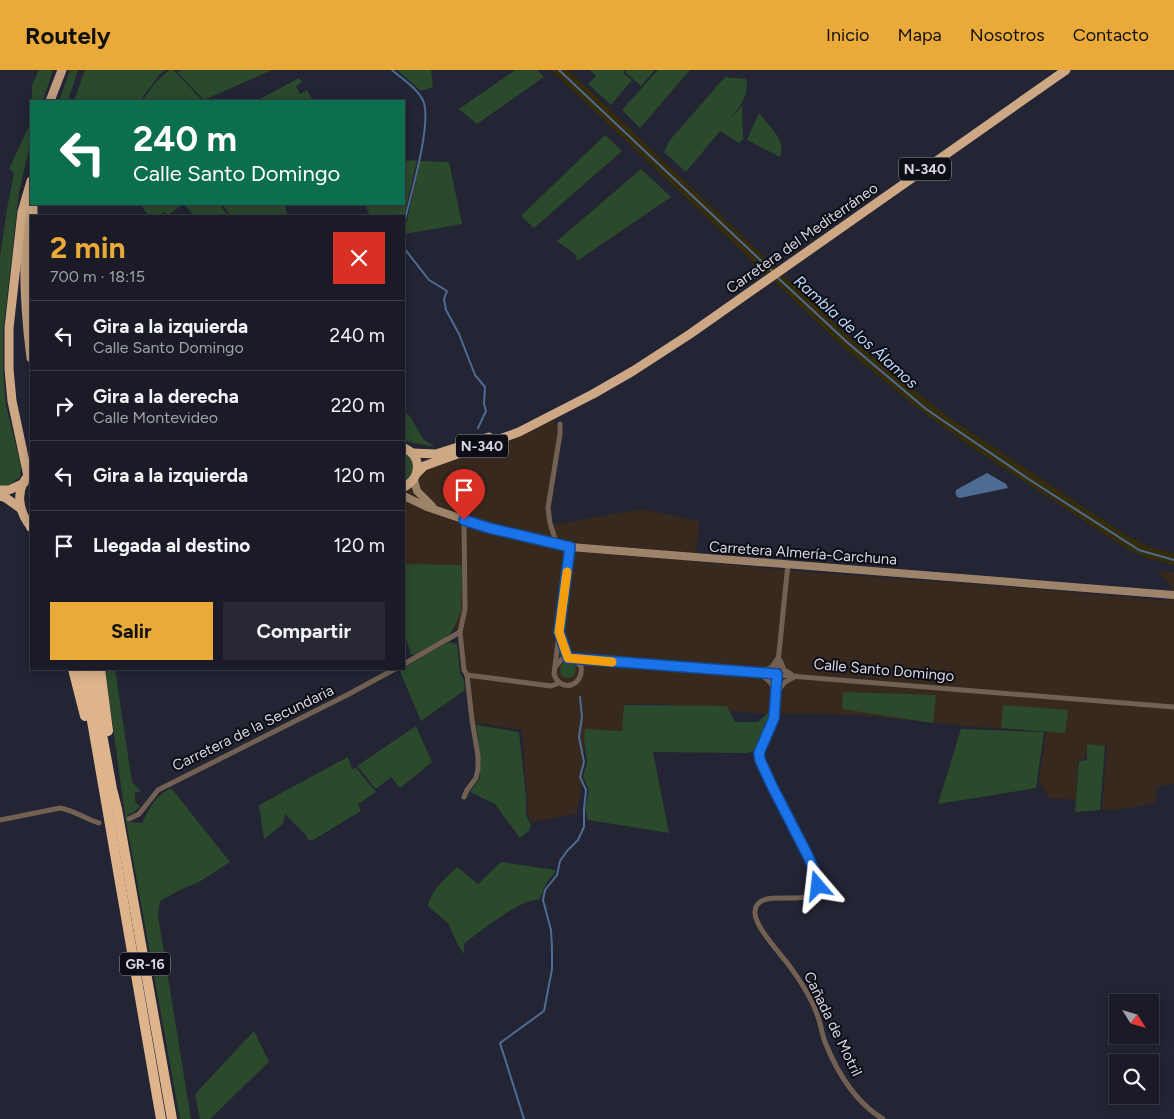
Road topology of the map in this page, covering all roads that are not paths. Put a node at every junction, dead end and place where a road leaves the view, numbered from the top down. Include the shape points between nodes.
1 (62, 70) edge
2 (1066, 70) edge
3 (50, 100) edge
4 (30, 186) edge
5 (30, 190) edge
6 (30, 348) edge
7 (546, 417) junction
8 (560, 424) dead end
9 (405, 449) edge
10 (412, 453) junction
11 (415, 476) junction
12 (27, 477) edge
13 (405, 486) edge
14 (0, 490) edge
15 (0, 496) edge
16 (405, 498) edge
17 (20, 508) junction
18 (436, 509) junction
19 (464, 520) junction
20 (30, 526) edge
21 (557, 545) junction
22 (570, 547) junction
23 (788, 565) junction
24 (1174, 595) edge
25 (460, 632) junction
26 (559, 632) junction
27 (779, 657) junction
28 (570, 658) junction
29 (592, 661) junction
30 (405, 663) edge
31 (555, 666) junction
32 (581, 666) junction
33 (73, 670) edge
34 (83, 670) edge
35 (90, 670) edge
36 (100, 670) edge
37 (393, 670) edge
38 (759, 673) junction
39 (777, 674) junction
40 (468, 675) junction
41 (796, 676) junction
42 (559, 682) junction
43 (775, 693) junction
44 (1174, 707) edge
45 (464, 797) dead end
46 (106, 803) junction
47 (117, 809) junction
48 (130, 819) dead end
49 (0, 820) edge
50 (99, 824) dead end
51 (161, 1119) edge
52 (172, 1119) edge
53 (883, 1119) edge

1 - 3 main road
2 - 7 highway, Carretera del Mediterráneo / N-340 via 690,334 633,371
4 - 12 highway via 22,212 9,328 12,401
5 - 6 main road via 24,272
7 - 10 highway, Carretera del Mediterráneo / N-340 via 436,454
7 - 11 highway, Carretera del Mediterráneo / N-340 via 519,432 424,466
8 - 21 street via 548,508
9 - 10 highway
10 - 11 highway via 416,459
11 - 13 highway, N-340
11 - 18 main road via 423,499
12 - 14 highway via 9,490
12 - 17 highway via 19,500
15 - 17 highway
16 - 18 main road, Carretera Almería-Carchuna
17 - 20 highway
18 - 19 main road, Carretera Almería-Carchuna
19 - 21 main road, Carretera Almería-Carchuna
19 - 25 street via 465,609
21 - 22 main road, Carretera Almería-Carchuna
22 - 23 main road, Carretera Almería-Carchuna
22 - 26 street
23 - 24 main road, Carretera Almería-Carchuna
23 - 27 street, Cañada de Motril
25 - 30 street
25 - 40 street via 464,670
26 - 28 street
26 - 31 street
27 - 38 street via 772,667
27 - 39 street, Cañada de Motril
27 - 41 street via 784,670
28 - 29 street, Calle Santo Domingo
28 - 31 street via 562,659
28 - 32 street
29 - 32 street, Calle Santo Domingo
29 - 38 street, Calle Santo Domingo
31 - 42 street via 554,674
32 - 42 street via 578,682 568,686
33 - 46 highway
34 - 46 highway, GR-16
35 - 47 highway, GR-16
36 - 47 highway
37 - 48 street, Carretera de la Secundaria via 158,790 139,814
38 - 39 street, Calle Santo Domingo
38 - 43 street via 771,683
39 - 41 street, Calle Santo Domingo
39 - 43 street, Cañada de Motril
40 - 42 street via 551,686
40 - 45 street via 478,769
41 - 43 street
41 - 44 street, Calle Santo Domingo
43 - 53 street, Cañada de Motril via 774,718 759,753 760,760 808,856 818,886 811,896 805,898 767,899 755,907 754,913 808,995 825,1042 847,1084 872,1113
46 - 51 highway, GR-16
47 - 52 highway, GR-16
49 - 50 street via 60,808

